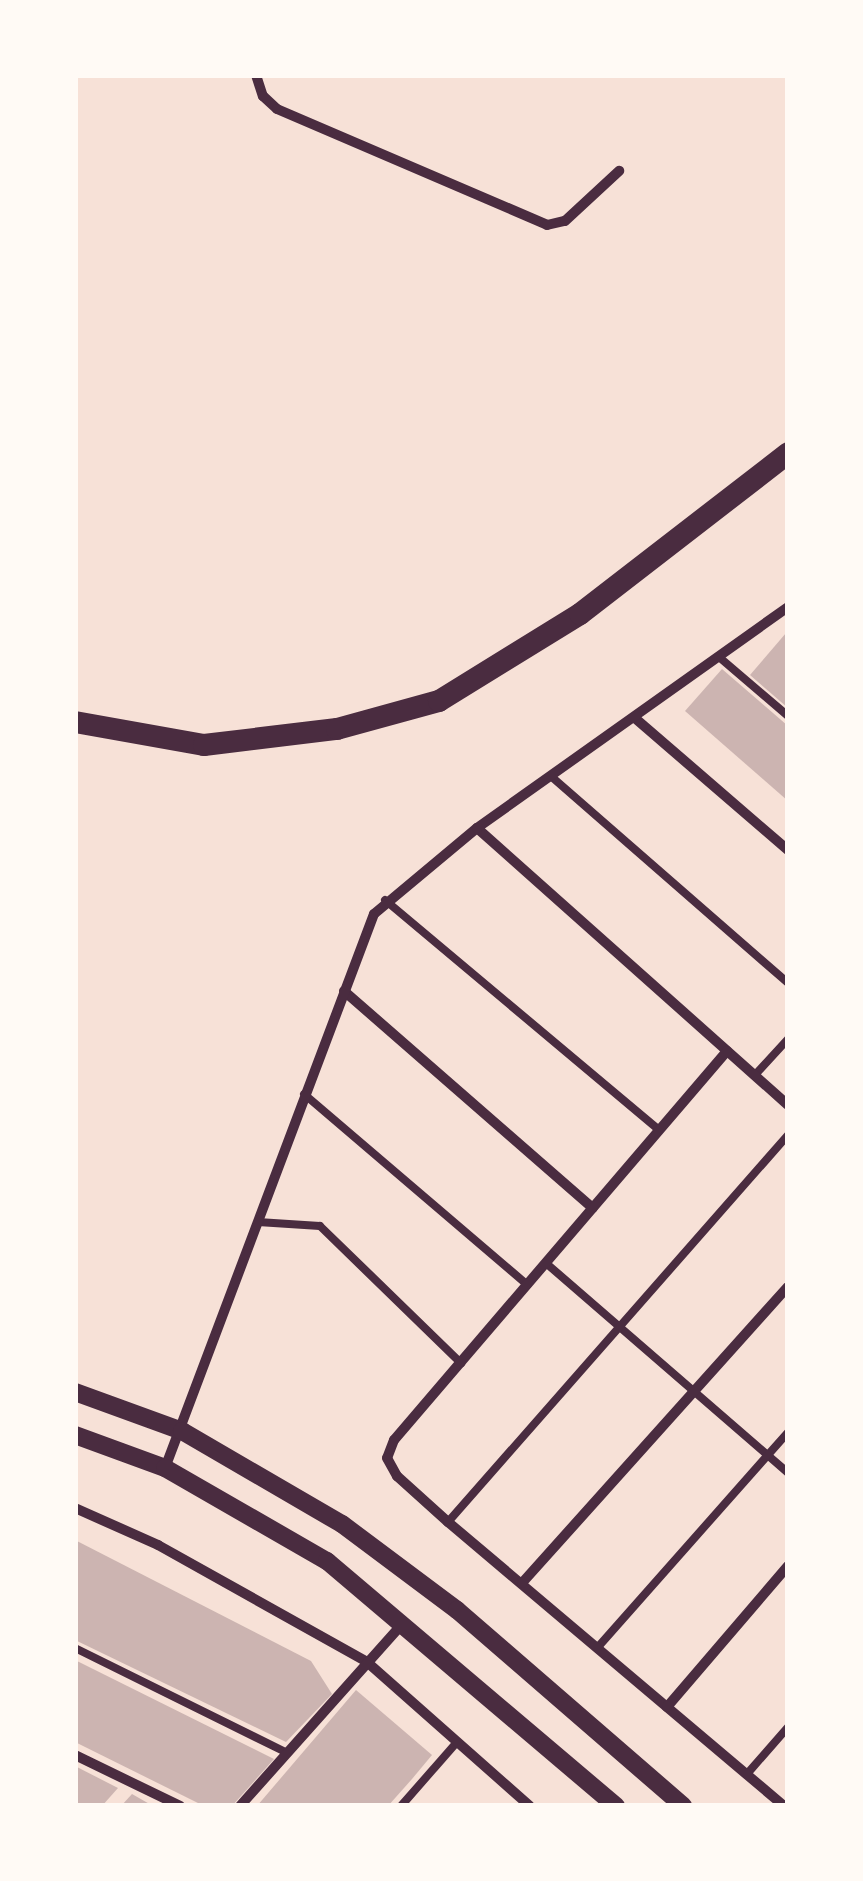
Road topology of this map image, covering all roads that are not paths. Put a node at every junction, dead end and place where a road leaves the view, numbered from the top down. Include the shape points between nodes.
1 (256, 75) edge
2 (619, 171) dead end
3 (788, 453) edge
4 (788, 606) edge
5 (719, 657) junction
6 (788, 716) edge
7 (636, 720) junction
8 (75, 722) edge
9 (552, 778) junction
10 (477, 828) junction
11 (788, 850) edge
12 (384, 900) junction
13 (788, 983) edge
14 (344, 991) junction
15 (788, 1040) edge
16 (727, 1051) junction
17 (755, 1076) junction
18 (304, 1094) junction
19 (788, 1105) edge
20 (660, 1130) junction
21 (788, 1135) edge
22 (593, 1208) junction
23 (258, 1222) junction
24 (547, 1264) junction
25 (528, 1285) junction
26 (788, 1287) edge
27 (619, 1327) junction
28 (461, 1363) junction
29 (694, 1391) junction
30 (75, 1392) edge
31 (182, 1431) junction
32 (788, 1432) edge
33 (75, 1436) edge
34 (767, 1455) junction
35 (165, 1468) junction
36 (788, 1473) edge
37 (75, 1508) edge
38 (448, 1522) junction
39 (788, 1566) edge
40 (522, 1582) junction
41 (404, 1622) junction
42 (598, 1647) junction
43 (75, 1648) edge
44 (366, 1662) junction
45 (668, 1706) junction
46 (788, 1727) edge
47 (457, 1742) junction
48 (286, 1754) junction
49 (75, 1755) edge
50 (747, 1774) junction
51 (180, 1806) edge
52 (240, 1806) edge
53 (401, 1806) edge
54 (530, 1806) edge
55 (616, 1806) edge
56 (684, 1806) edge
57 (784, 1806) edge

1 - 2 street via 277,110 547,225 565,221
3 - 8 main road via 580,614 439,701 336,729 204,745
4 - 5 street
5 - 6 lane
5 - 7 street
7 - 9 street
7 - 11 street
9 - 10 street
9 - 13 lane
10 - 12 street
10 - 16 street
12 - 14 street
12 - 20 lane
14 - 18 street
14 - 22 street
15 - 17 lane
16 - 17 street
16 - 20 street
17 - 19 street
18 - 23 street
18 - 25 lane
20 - 22 street
21 - 27 lane
22 - 24 street
23 - 28 lane via 320,1226
23 - 31 street
24 - 25 street
24 - 27 lane
25 - 28 street
26 - 29 street
27 - 29 lane
27 - 38 lane
28 - 38 street via 389,1449 390,1468
29 - 34 lane
29 - 40 street
30 - 31 street
31 - 35 street
31 - 56 street via 342,1524 457,1610
32 - 34 lane
33 - 35 street
34 - 36 lane
34 - 42 lane
35 - 41 street via 328,1561
37 - 44 street via 158,1545
38 - 40 street
39 - 45 street
40 - 42 street
41 - 44 street
41 - 55 street
42 - 45 street
43 - 48 lane
44 - 47 street
44 - 48 street
45 - 50 street
46 - 50 lane
47 - 53 lane
47 - 54 street
48 - 52 street
49 - 51 street
50 - 57 street

